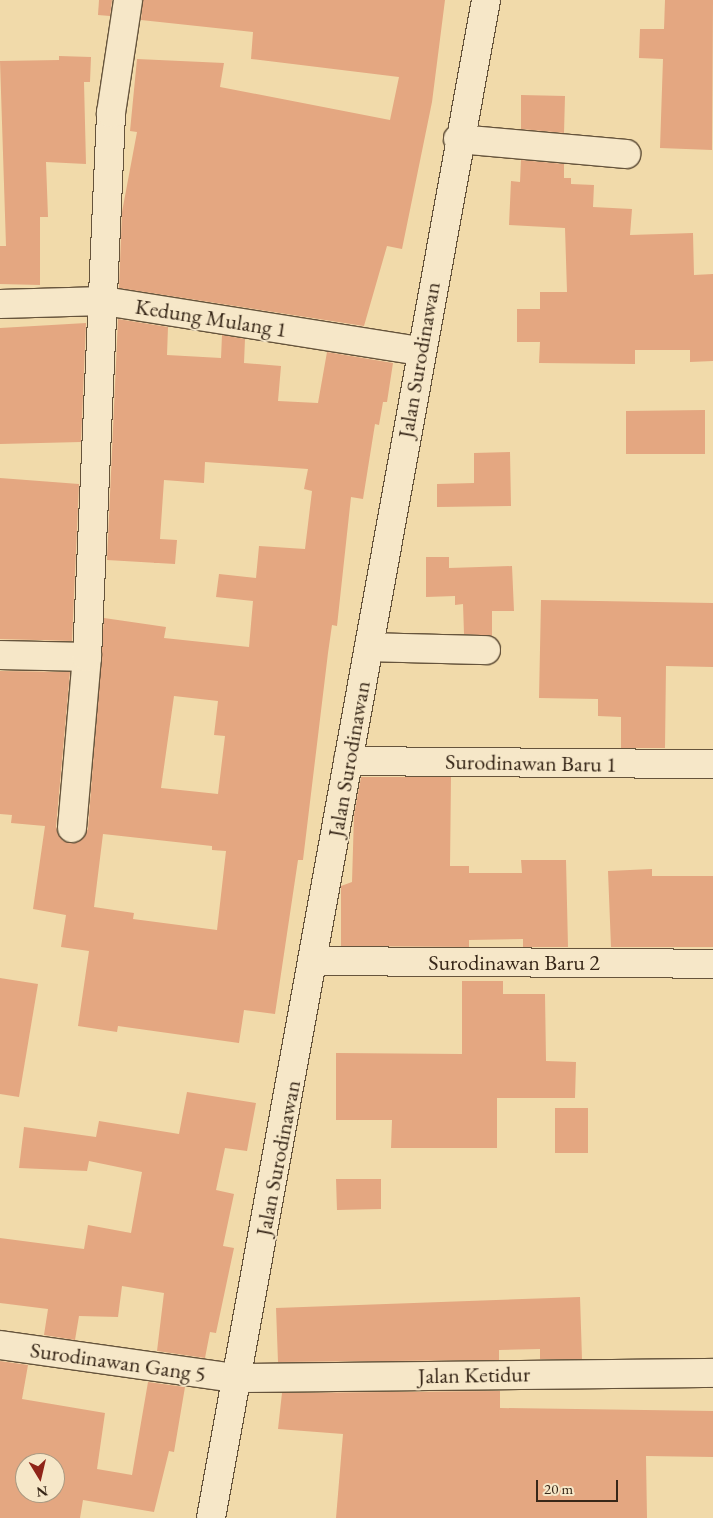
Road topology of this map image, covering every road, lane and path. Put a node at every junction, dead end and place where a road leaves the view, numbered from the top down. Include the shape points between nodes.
1 (128, 0) edge
2 (486, 0) edge
3 (458, 139) junction
4 (626, 154) dead end
5 (104, 302) junction
6 (0, 304) edge
7 (421, 351) junction
8 (369, 648) junction
9 (486, 650) dead end
10 (0, 655) edge
11 (87, 657) junction
12 (348, 761) junction
13 (713, 764) edge
14 (72, 828) dead end
15 (315, 961) junction
16 (713, 964) edge
17 (0, 1345) edge
18 (713, 1373) edge
19 (236, 1378) junction
20 (211, 1518) edge

1 - 5 street via 111,113
2 - 3 street, Jalan Surodinawan
3 - 4 street
3 - 7 street, Jalan Surodinawan
5 - 6 street, Kedung Mulang 1
5 - 7 street, Kedung Mulang 1
5 - 11 street
7 - 8 street, Jalan Surodinawan
8 - 9 street
8 - 12 street, Jalan Surodinawan
10 - 11 street
11 - 14 street
12 - 13 street, Surodinawan Baru 1
12 - 15 street, Jalan Surodinawan
15 - 16 street, Surodinawan Baru 2
15 - 19 street, Jalan Surodinawan
17 - 19 street, Surodinawan Gang 5
18 - 19 street, Jalan Ketidur
19 - 20 street, Jalan Surodinawan

